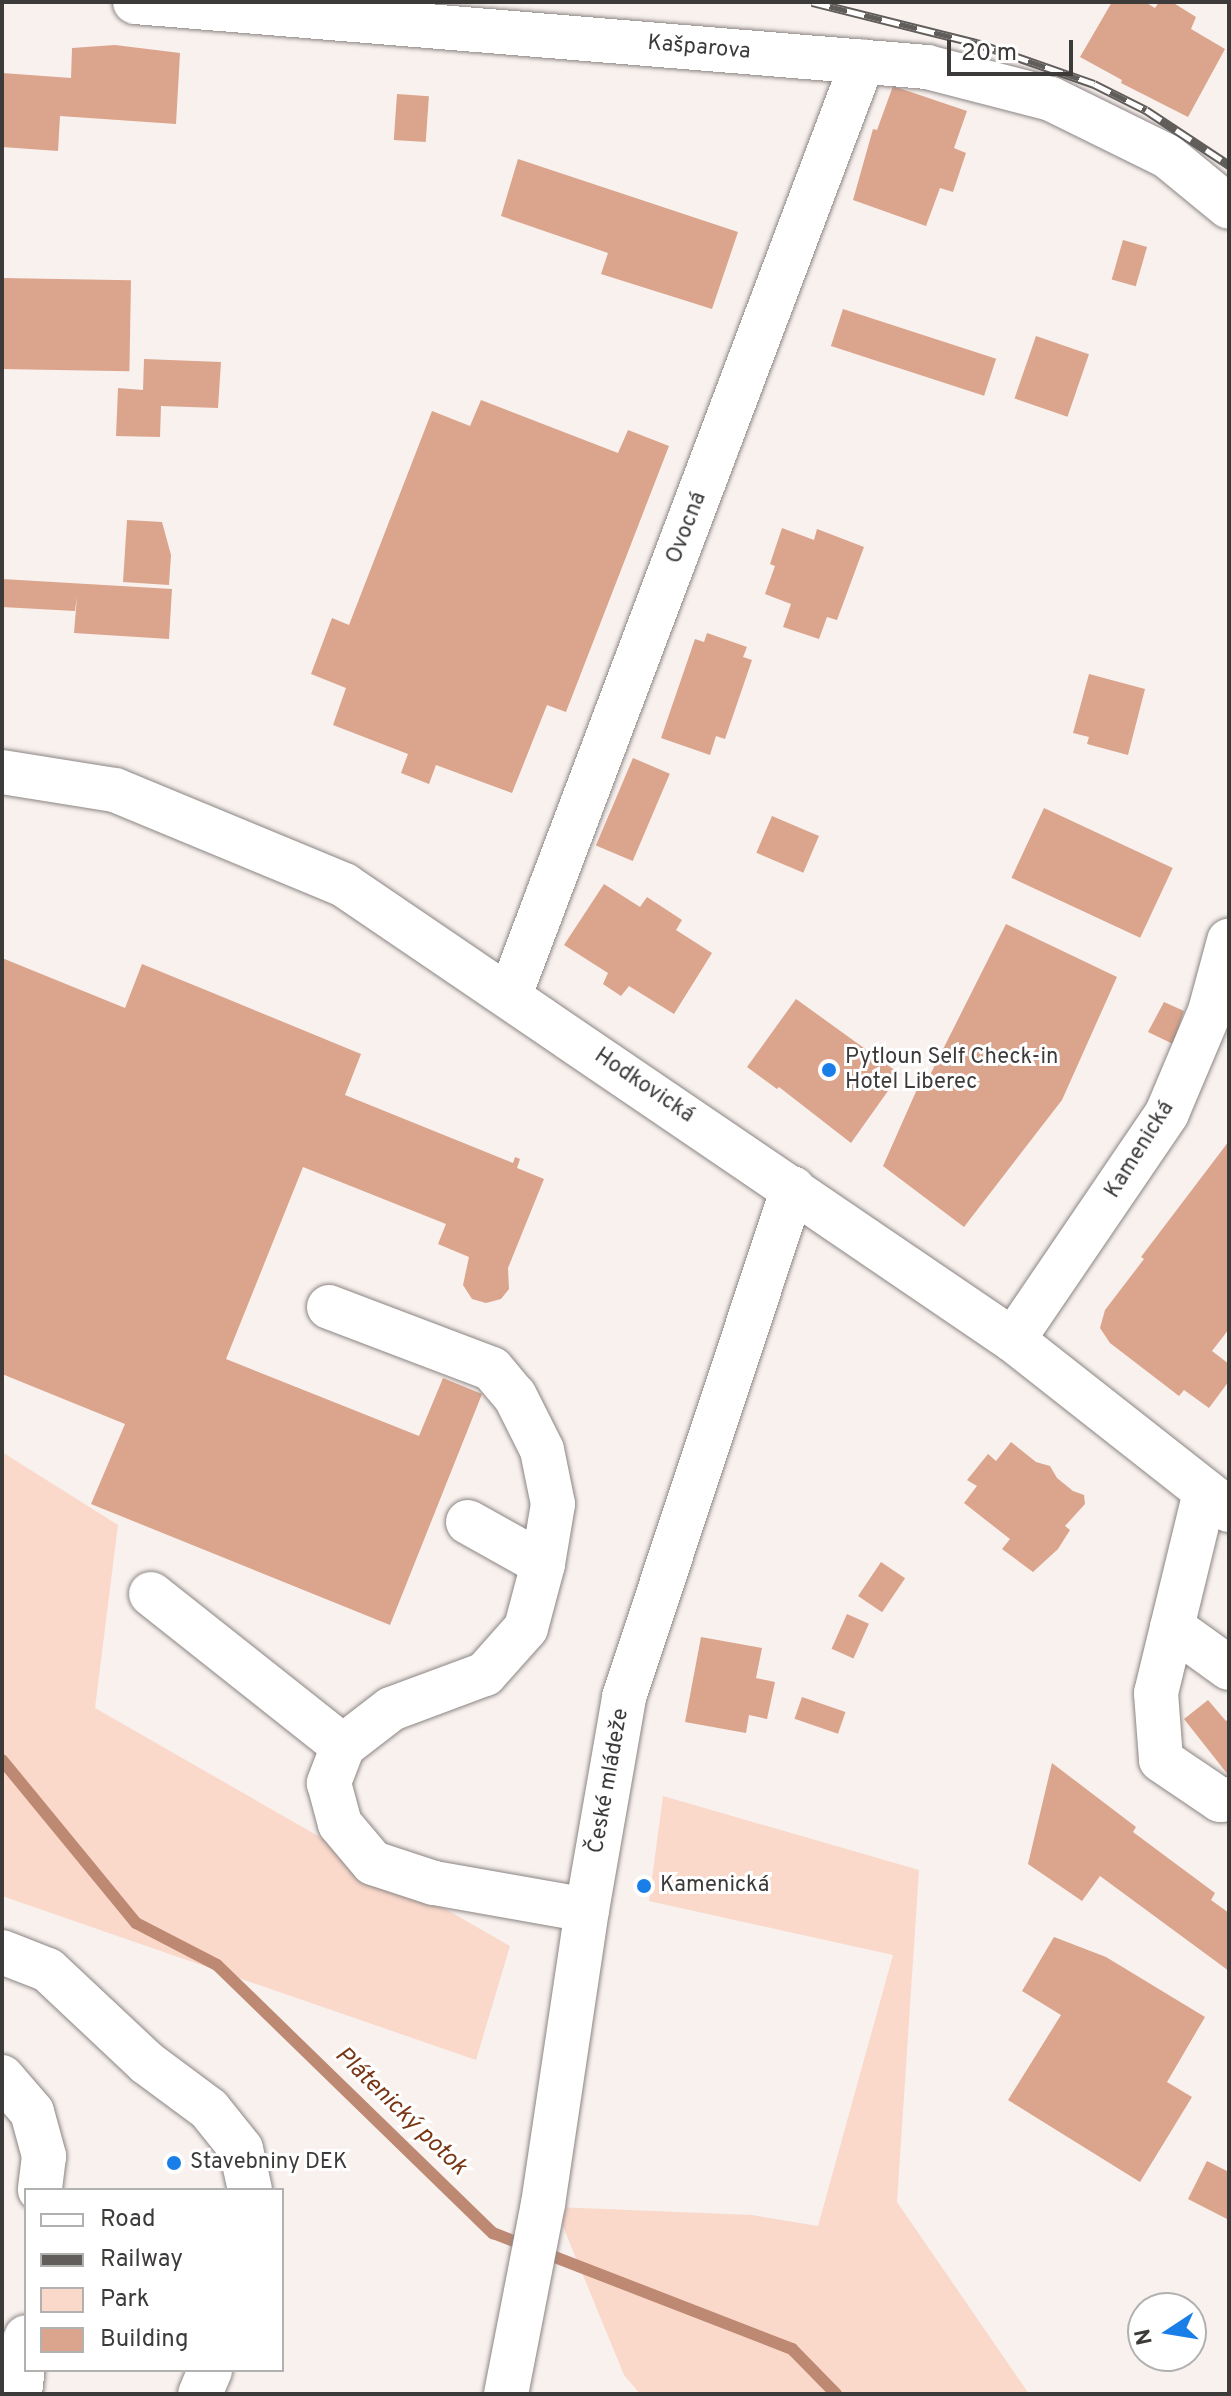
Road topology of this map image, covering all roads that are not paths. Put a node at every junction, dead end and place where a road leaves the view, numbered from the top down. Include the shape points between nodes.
1 (135, 2) edge
2 (863, 61) junction
3 (1229, 207) edge
4 (2, 772) edge
5 (1229, 941) edge
6 (510, 995) junction
7 (793, 1188) junction
8 (329, 1307) dead end
9 (1013, 1340) junction
10 (1217, 1501) edge
11 (468, 1522) dead end
12 (543, 1564) junction
13 (151, 1594) dead end
14 (1172, 1627) junction
15 (1229, 1668) edge
16 (343, 1746) junction
17 (1229, 1799) edge
18 (587, 1910) junction
19 (2, 1952) edge
20 (2, 2077) edge
21 (40, 2188) edge
22 (250, 2188) edge
23 (24, 2356) edge
24 (209, 2372) edge
25 (20, 2394) edge
26 (200, 2394) edge
27 (506, 2394) edge

1 - 2 street, Kašparova
2 - 3 street, Kašparova via 927,67 1051,99 1167,156
2 - 6 street, Ovocná
4 - 6 street, Hodkovická via 115,790 344,885
5 - 9 street, Kamenická via 1210,1011 1167,1113
6 - 7 street, Hodkovická
7 - 9 street, Hodkovická
7 - 18 street, České mládeže via 624,1697
8 - 12 street via 492,1369 515,1396 542,1450 553,1504
9 - 10 street, Hodkovická
10 - 14 street
11 - 12 street
12 - 16 street via 526,1628 485,1674 391,1709
13 - 16 street
14 - 15 street
14 - 17 street via 1156,1693 1161,1760 1220,1800
16 - 18 street via 329,1783 340,1824 373,1863 434,1883
18 - 27 street, České mládeže via 543,2204
19 - 22 street via 48,1970 147,2063 209,2109 241,2149
20 - 21 street via 32,2112 44,2156
23 - 25 street
24 - 26 street

